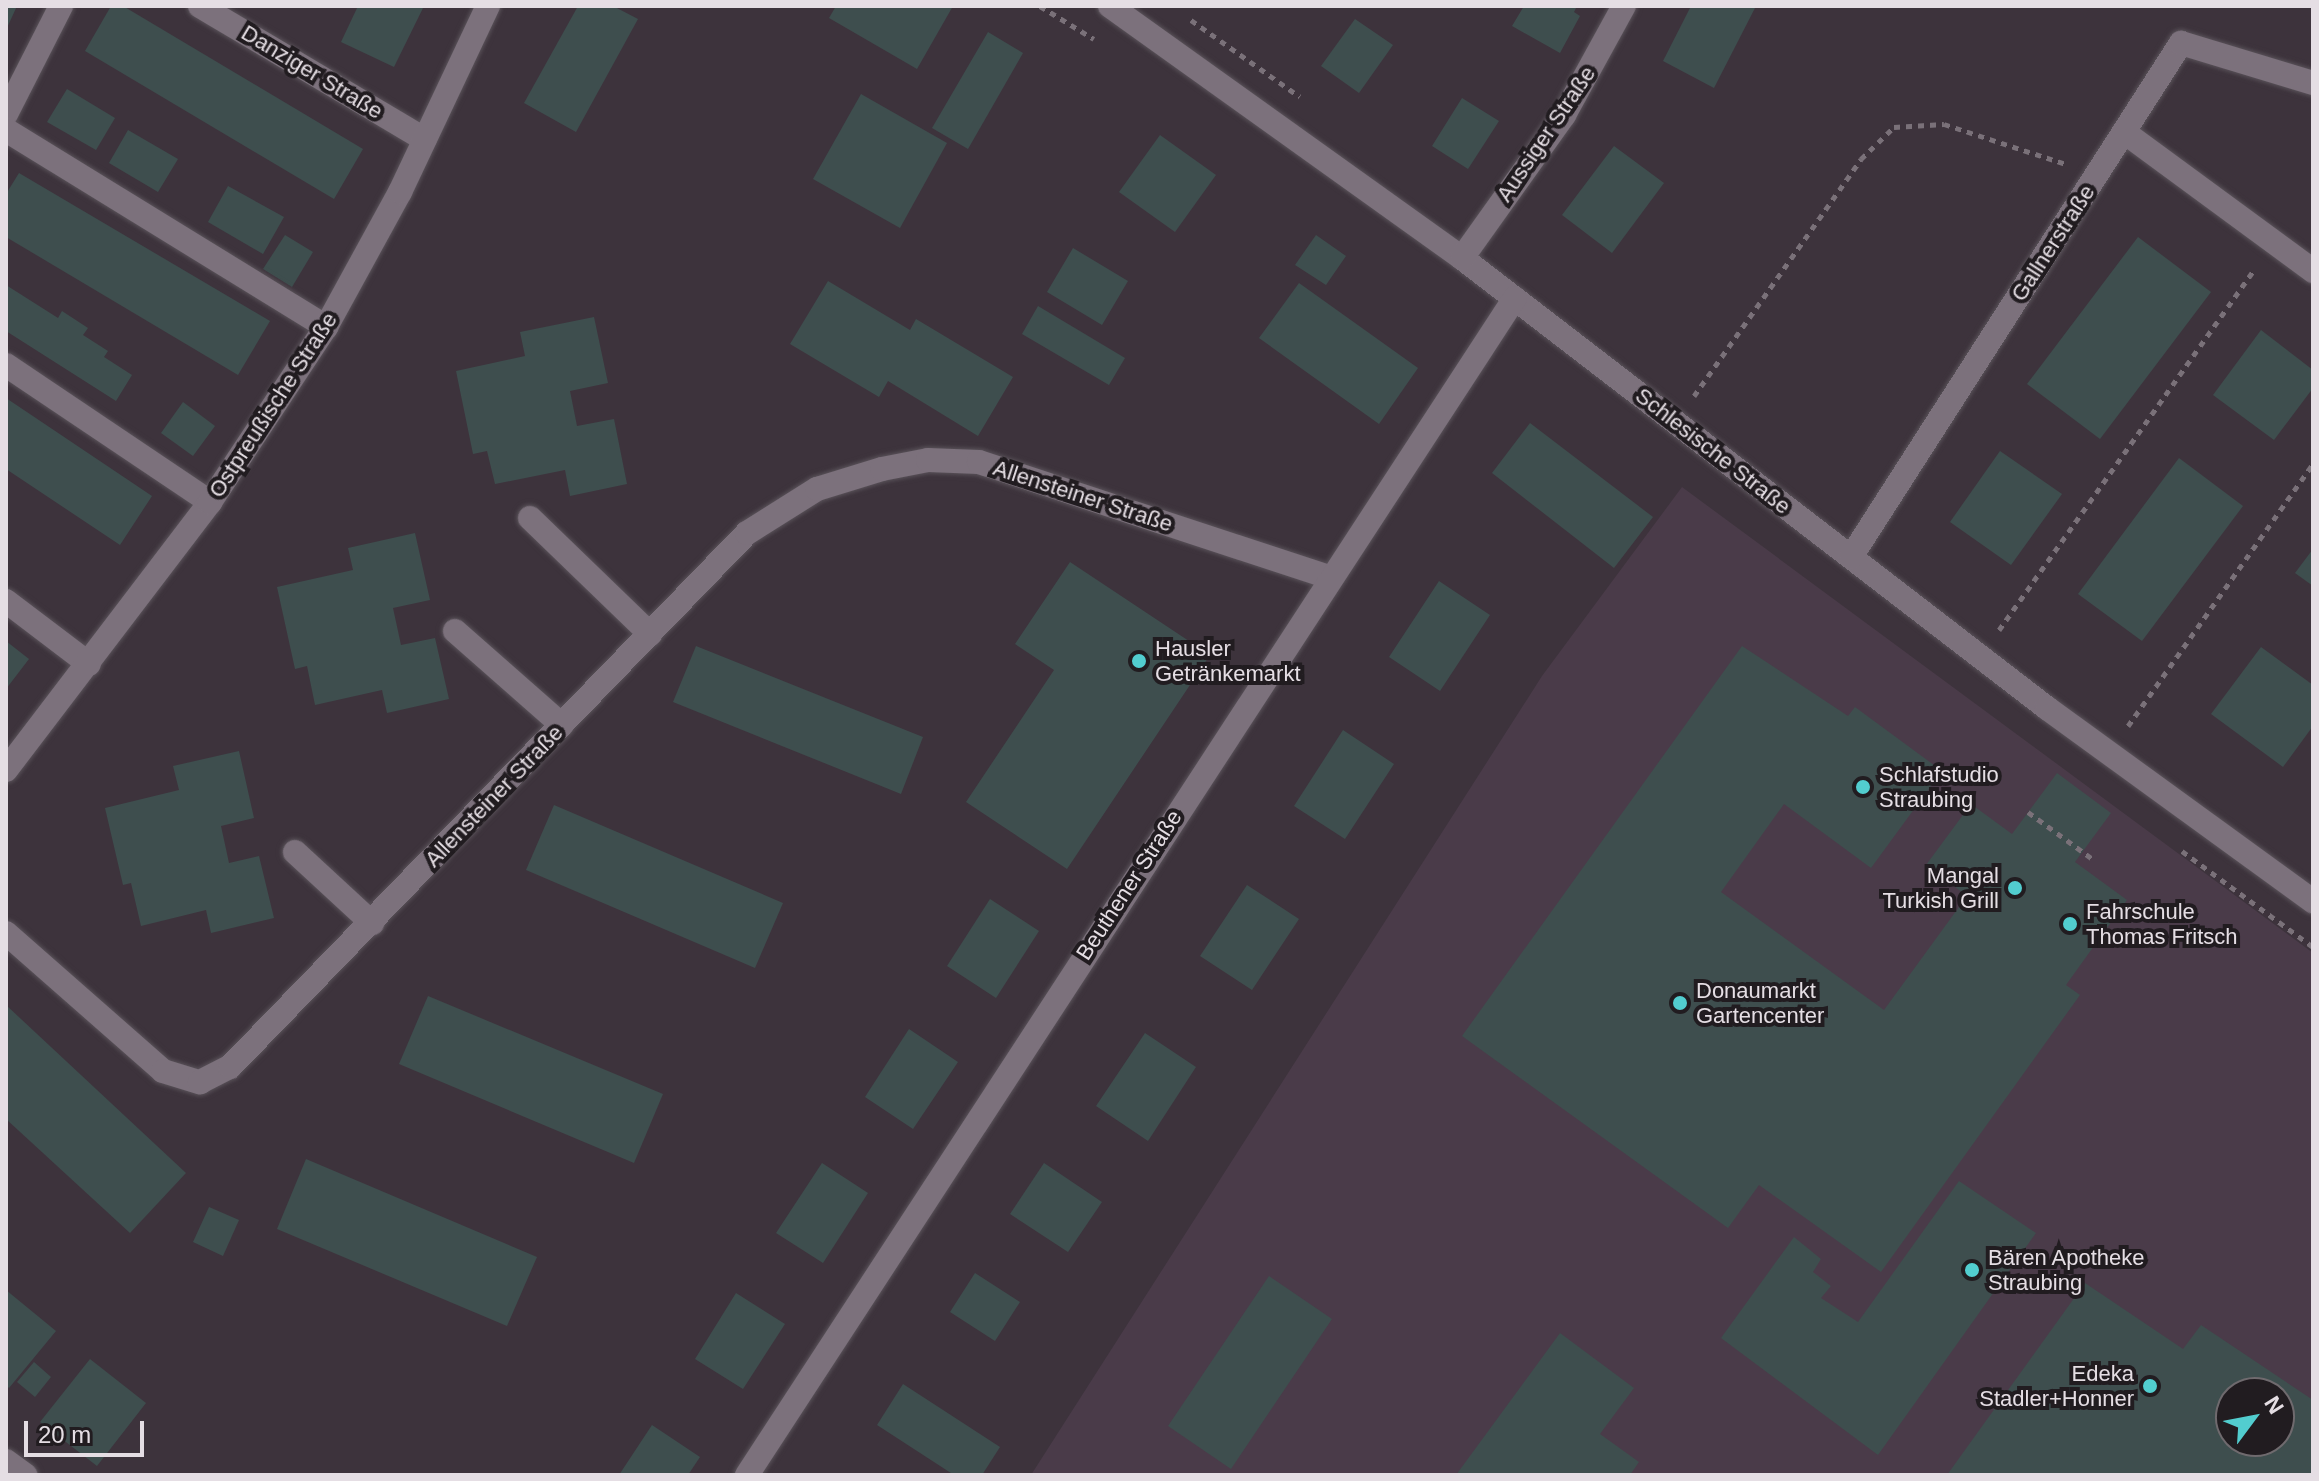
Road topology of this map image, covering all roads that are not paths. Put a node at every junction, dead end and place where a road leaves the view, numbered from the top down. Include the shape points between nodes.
1 (61, 6) edge
2 (200, 6) edge
3 (488, 6) edge
4 (1110, 6) edge
5 (1624, 6) edge
6 (2313, 83) edge
7 (6, 114) edge
8 (6, 130) edge
9 (2124, 132) junction
10 (424, 139) junction
11 (1462, 258) junction
12 (2313, 271) edge
13 (1515, 298) junction
14 (326, 327) junction
15 (6, 365) edge
16 (210, 502) junction
17 (530, 518) dead end
18 (1851, 557) junction
19 (1329, 577) junction
20 (6, 601) edge
21 (455, 631) dead end
22 (650, 634) junction
23 (89, 664) junction
24 (562, 725) junction
25 (6, 770) edge
26 (295, 852) dead end
27 (2313, 901) edge
28 (372, 923) junction
29 (6, 933) edge
30 (6, 1461) edge
31 (25, 1475) edge
32 (747, 1475) edge

1 - 7 street
2 - 10 street, Danziger Straße
3 - 10 street, Ostpreußische Straße
4 - 11 street, Schlesische Straße
5 - 11 street, Aussiger Straße via 1564,115
6 - 9 street, Gallnerstraße via 2181,43
8 - 14 street
9 - 12 street
9 - 18 street, Gallnerstraße
10 - 14 street, Ostpreußische Straße
11 - 13 street, Schlesische Straße
13 - 18 street, Schlesische Straße
13 - 19 street, Beuthener Straße
14 - 16 street, Ostpreußische Straße
15 - 16 street
16 - 23 street, Ostpreußische Straße
17 - 22 street
18 - 27 street, Schlesische Straße
19 - 22 street, Allensteiner Straße via 979,462 928,460 817,489 747,533
19 - 32 street, Beuthener Straße
20 - 23 street
21 - 24 street
22 - 24 street, Allensteiner Straße
23 - 25 street, Ostpreußische Straße
24 - 28 street, Allensteiner Straße
26 - 28 street
28 - 29 street, Allensteiner Straße via 230,1067 200,1082 163,1071
30 - 31 street

